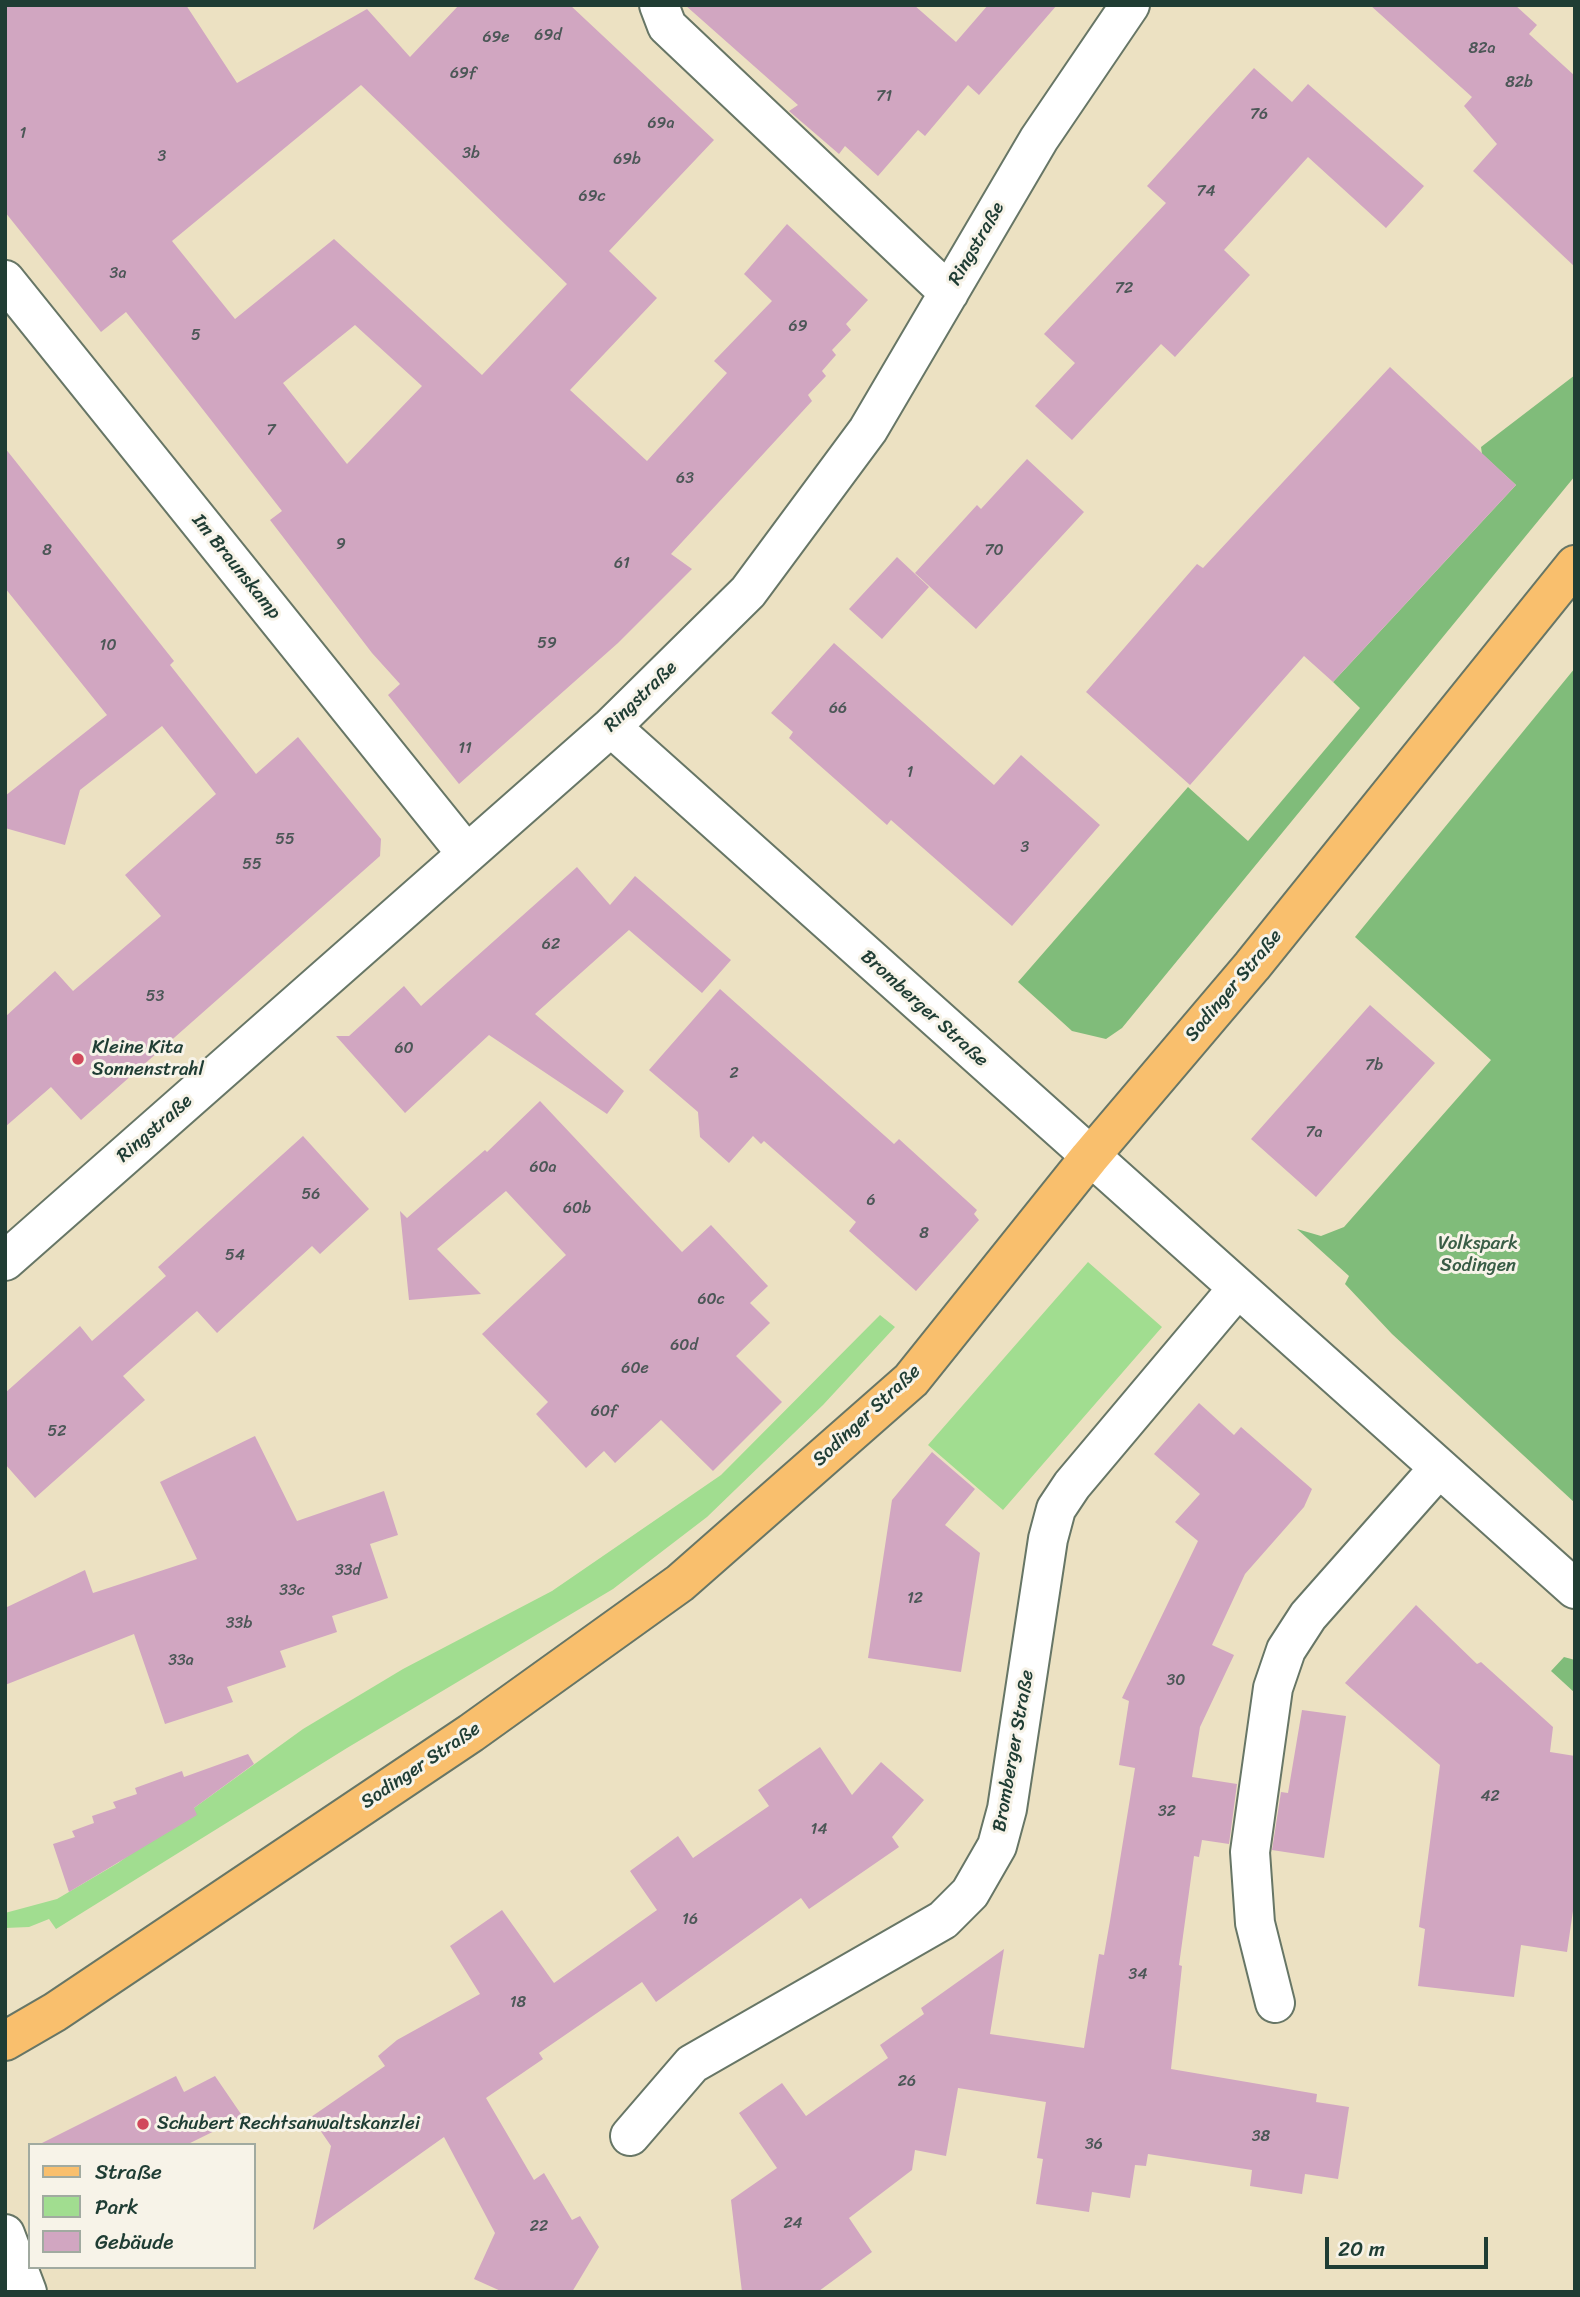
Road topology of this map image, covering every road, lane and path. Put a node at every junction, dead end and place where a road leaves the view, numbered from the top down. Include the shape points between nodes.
1 (659, 5) edge
2 (1130, 5) edge
3 (5, 280) edge
4 (949, 293) junction
5 (1575, 565) edge
6 (611, 727) junction
7 (466, 853) junction
8 (1089, 1158) junction
9 (5, 1261) edge
10 (1237, 1289) junction
11 (1439, 1468) junction
12 (1575, 1589) edge
13 (1275, 2003) dead end
14 (5, 2041) edge
15 (630, 2136) dead end
16 (5, 2234) edge
17 (27, 2292) edge

1 - 4 street via 667,26
2 - 4 street, Ringstraße via 1039,139
3 - 7 street, Im Braunskamp
4 - 6 street, Ringstraße via 868,430 748,592
5 - 8 main road, Sodinger Straße via 1252,966
6 - 7 street, Ringstraße
6 - 8 street, Bromberger Straße
7 - 9 street, Ringstraße
8 - 10 street, Bromberger Straße
8 - 14 main road, Sodinger Straße via 911,1380 680,1583 471,1733
10 - 11 street, Bromberger Straße
10 - 15 street, Bromberger Straße via 1056,1509 1007,1809 997,1846 970,1893 943,1920 692,2064
11 - 12 street, Bromberger Straße
11 - 13 street via 1308,1616 1286,1650 1273,1688 1250,1852 1255,1923
16 - 17 street

